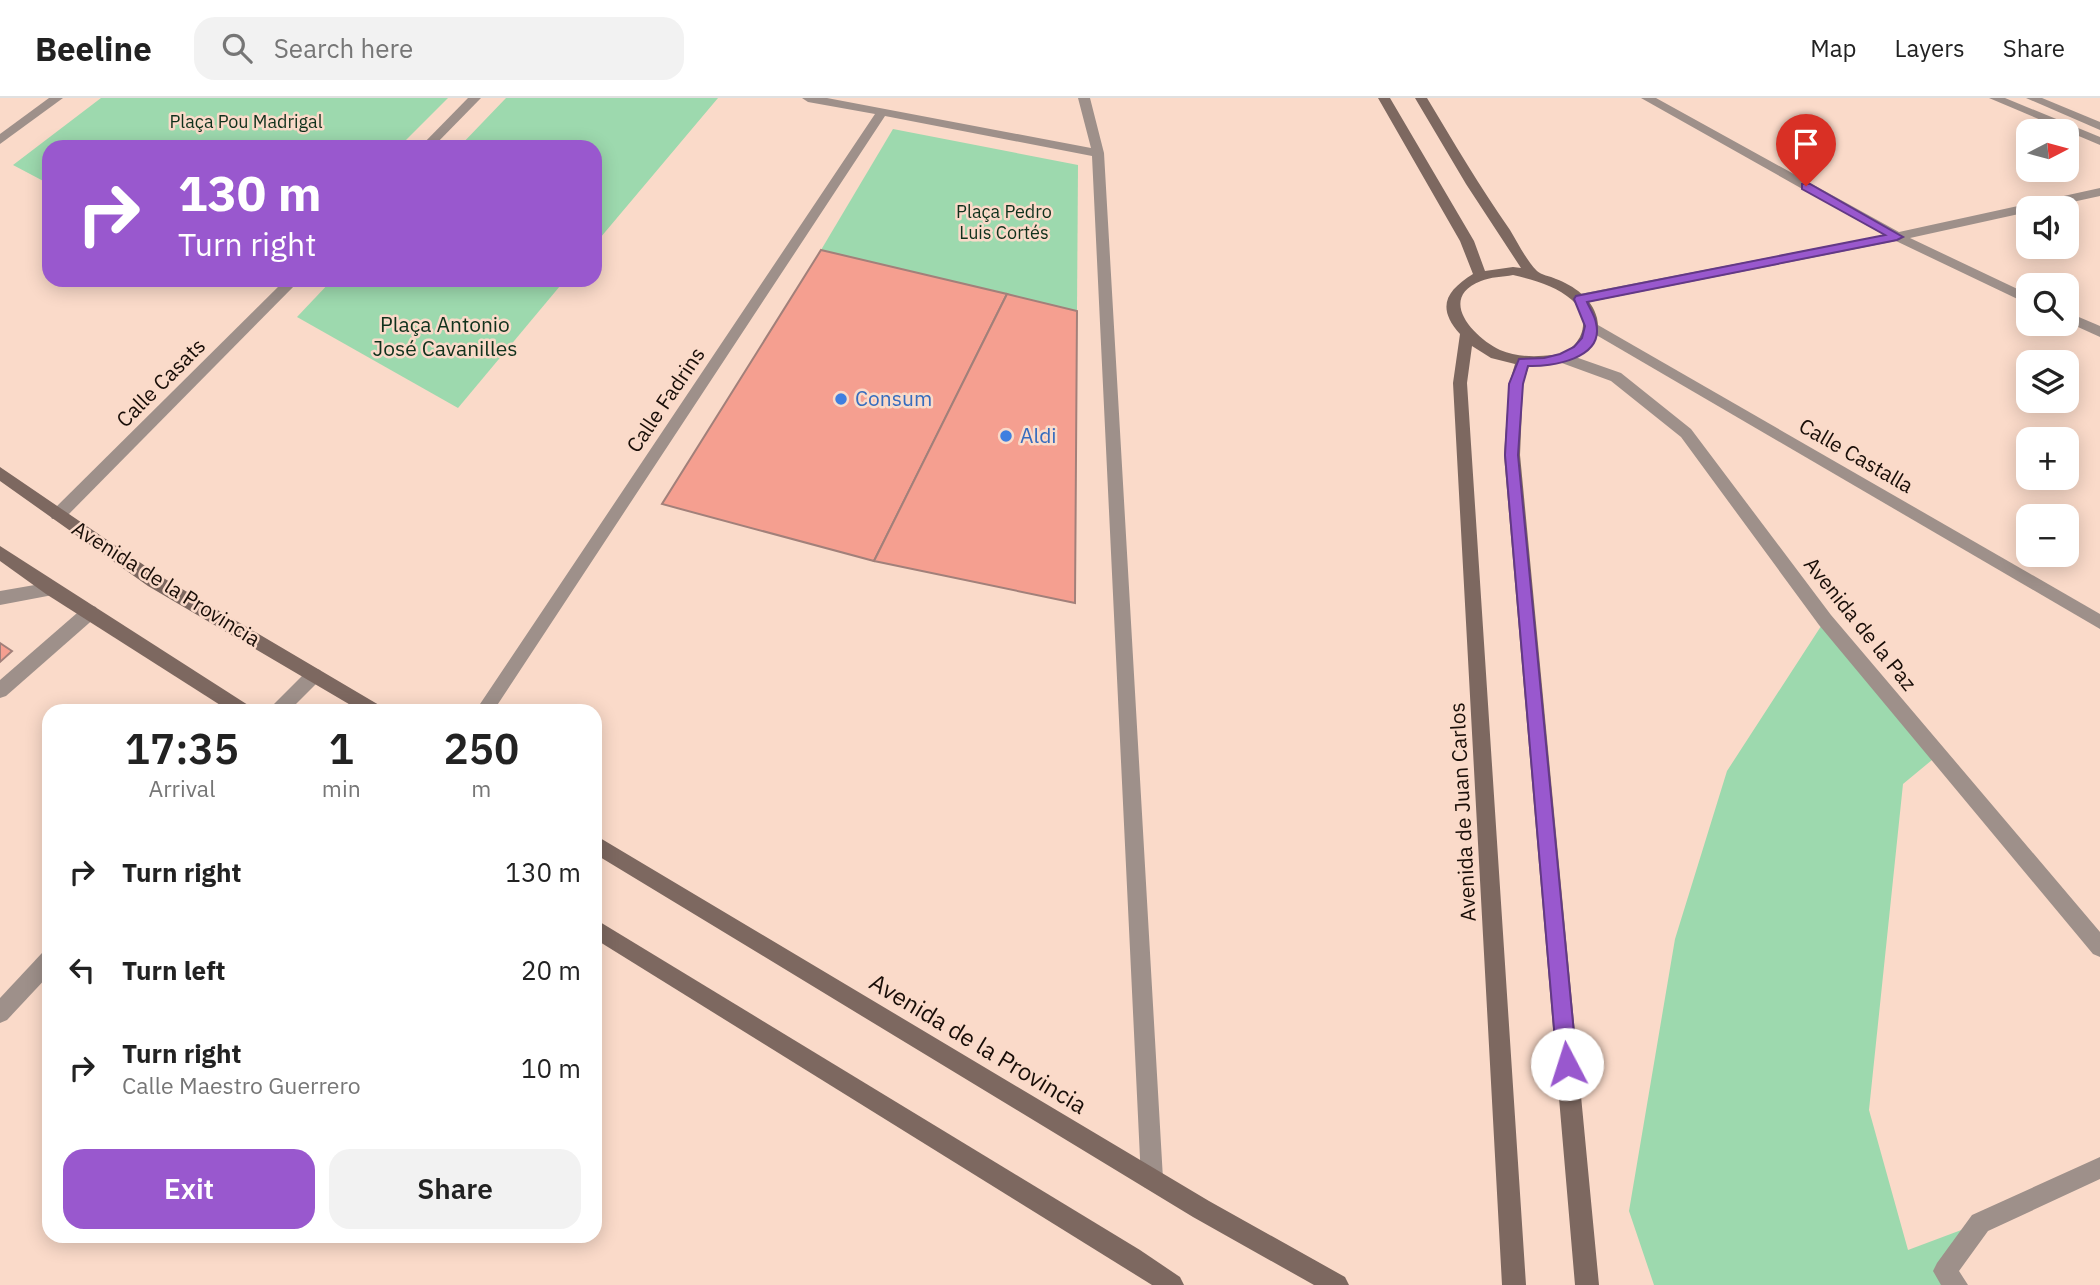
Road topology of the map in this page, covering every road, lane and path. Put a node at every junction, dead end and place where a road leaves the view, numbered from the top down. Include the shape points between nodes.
1 (57, 98) edge
2 (475, 98) edge
3 (808, 98) edge
4 (1084, 98) edge
5 (1384, 98) edge
6 (1421, 98) edge
7 (1647, 98) edge
8 (1995, 98) edge
9 (2032, 98) edge
10 (882, 112) junction
11 (2100, 126) edge
12 (0, 140) edge
13 (433, 140) edge
14 (2100, 141) edge
15 (1098, 153) junction
16 (2100, 192) edge
17 (1897, 237) junction
18 (1532, 274) junction
19 (1480, 275) junction
20 (286, 287) edge
21 (2016, 293) edge
22 (1580, 299) junction
23 (2079, 322) edge
24 (1591, 326) junction
25 (2100, 332) edge
26 (1466, 336) junction
27 (1564, 358) junction
28 (1523, 362) junction
29 (0, 472) edge
30 (58, 515) junction
31 (0, 552) edge
32 (52, 589) junction
33 (0, 598) edge
34 (90, 612) junction
35 (2100, 622) edge
36 (314, 675) junction
37 (0, 691) edge
38 (233, 704) edge
39 (285, 704) edge
40 (363, 704) edge
41 (489, 704) edge
42 (602, 848) edge
43 (602, 932) edge
44 (2100, 947) edge
45 (42, 968) edge
46 (0, 1013) edge
47 (2100, 1168) edge
48 (1152, 1179) junction
49 (1158, 1281) edge
50 (1337, 1285) edge
51 (1514, 1285) edge
52 (1587, 1285) edge
53 (1956, 1285) edge

1 - 12 street
2 - 13 street
3 - 10 street
4 - 15 street
5 - 19 main road via 1467,241
6 - 18 main road
7 - 17 street
8 - 14 street
9 - 11 street
10 - 15 street
10 - 41 street, Calle Fadrins
15 - 48 street
16 - 17 street
17 - 21 street
17 - 22 street
18 - 19 main road
18 - 22 main road
19 - 26 main road via 1453,299 1456,323
20 - 30 street, Calle Casats
22 - 24 main road
23 - 25 street
24 - 27 main road via 1579,350
24 - 35 street, Calle Castalla
26 - 28 main road via 1501,357
26 - 51 main road, Avenida de Juan Carlos via 1460,383
27 - 28 main road
27 - 44 street, Avenida de la Paz via 1616,377 1686,433 1825,620
28 - 52 main road via 1516,384 1511,455
29 - 30 main road, Avenida de la Provincia
30 - 36 main road, Avenida de la Provincia via 154,581
31 - 32 main road
32 - 33 street
32 - 34 main road
34 - 37 street
34 - 38 main road
36 - 39 street
36 - 40 main road, Avenida de la Provincia
42 - 48 main road, Avenida de la Provincia
43 - 49 main road
45 - 46 street
47 - 53 street via 1980,1223 1945,1271
48 - 50 main road, Avenida de la Provincia

